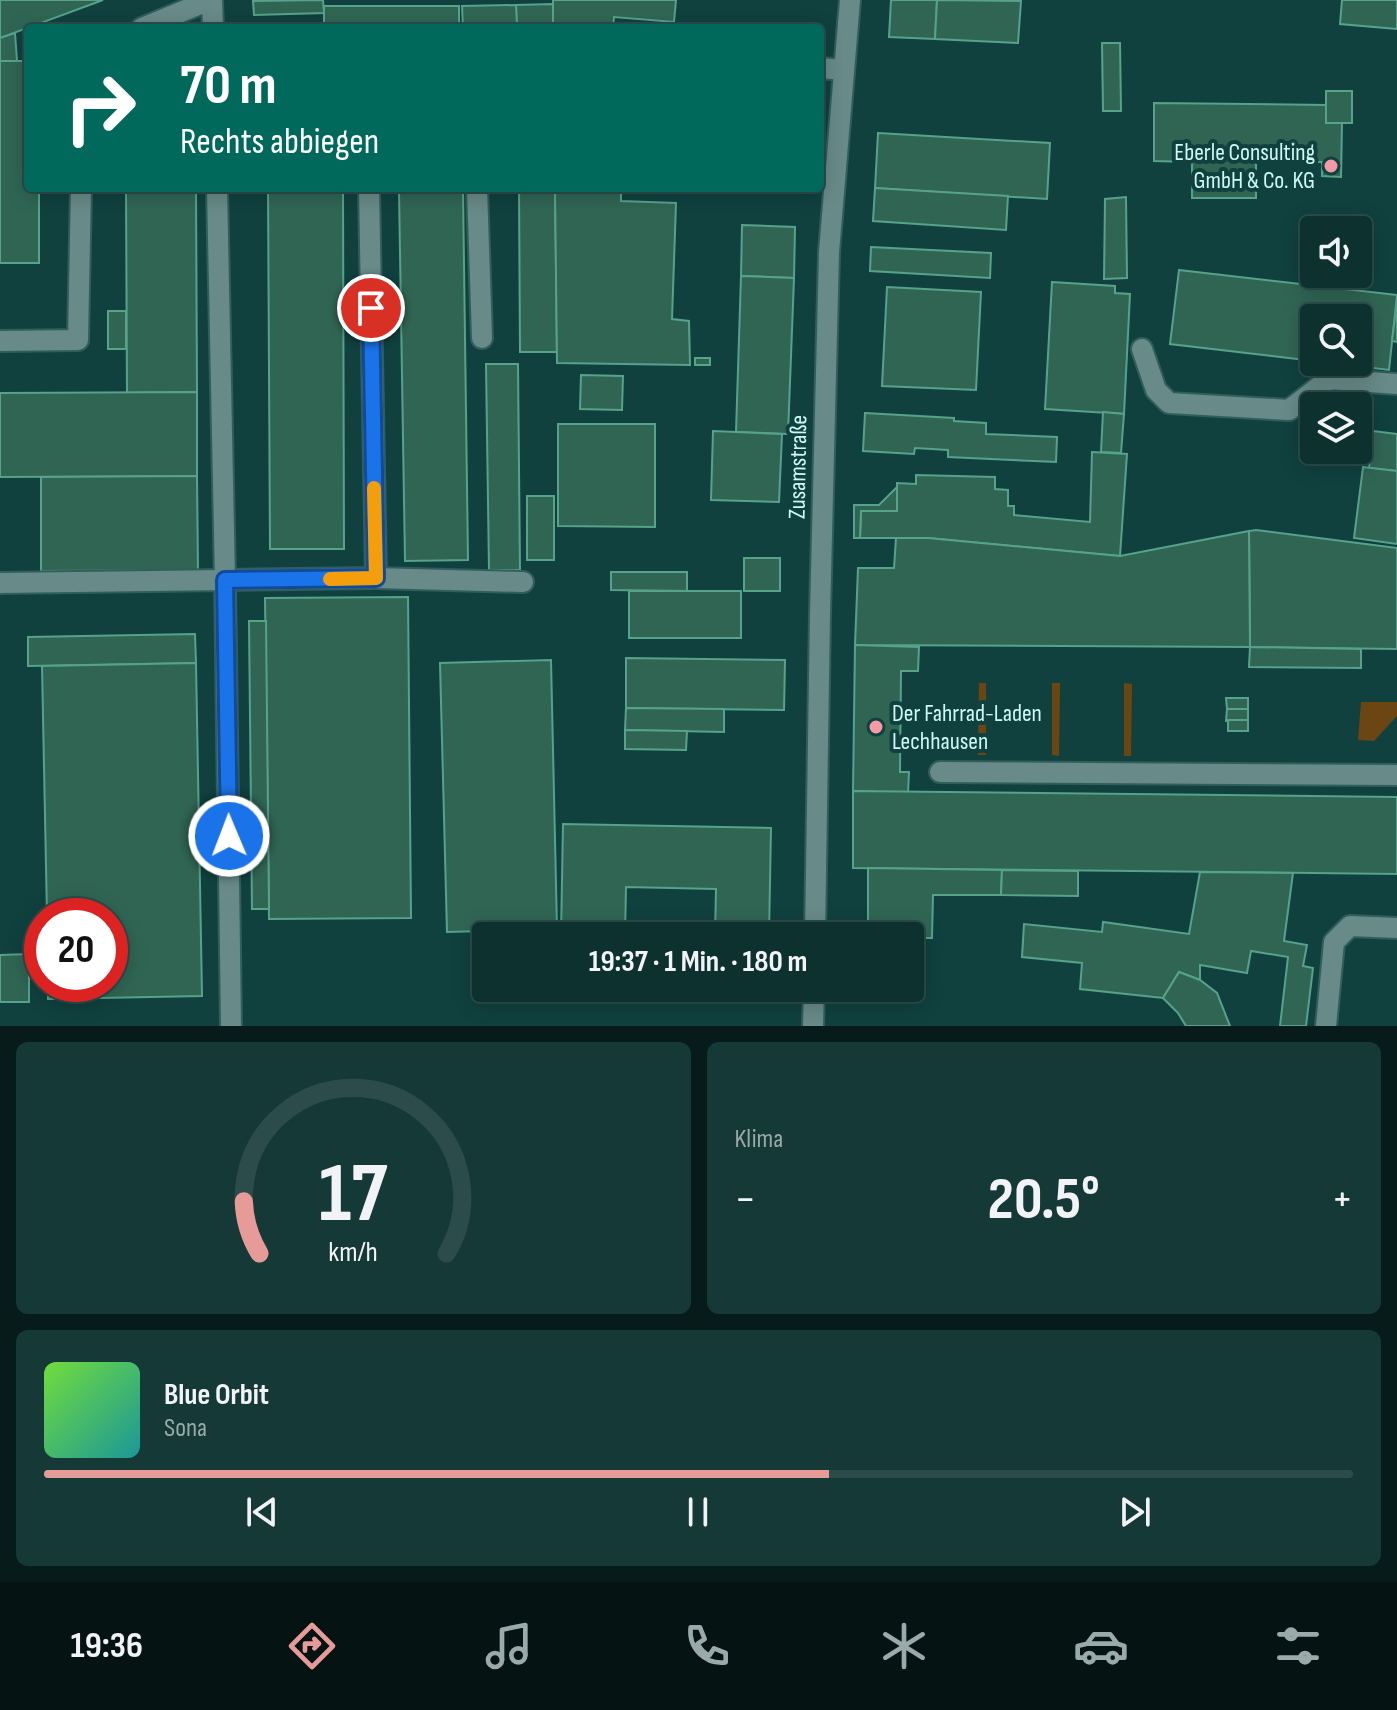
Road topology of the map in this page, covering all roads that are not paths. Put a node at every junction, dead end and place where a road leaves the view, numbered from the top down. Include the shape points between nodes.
1 (211, 0) edge
2 (850, 0) edge
3 (152, 24) edge
4 (213, 24) edge
5 (824, 68) edge
6 (844, 70) junction
7 (81, 192) edge
8 (217, 192) edge
9 (369, 192) edge
10 (477, 192) edge
11 (482, 338) dead end
12 (0, 341) edge
13 (1142, 349) dead end
14 (1397, 384) edge
15 (376, 578) junction
16 (225, 580) junction
17 (523, 582) dead end
18 (0, 583) edge
19 (940, 772) dead end
20 (1397, 775) edge
21 (815, 922) edge
22 (1397, 928) edge
23 (814, 1002) edge
24 (231, 1026) edge
25 (813, 1026) edge
26 (1326, 1026) edge

1 - 3 street
1 - 4 street
2 - 6 street, Zusamstraße
5 - 6 street
6 - 21 street, Zusamstraße via 829,252
7 - 12 street via 78,340
8 - 16 street
9 - 15 street
10 - 11 street
13 - 14 street via 1156,390 1169,403 1289,410 1329,379
15 - 16 street
15 - 17 street
16 - 18 street
16 - 24 street
19 - 20 street
22 - 26 street via 1350,926 1334,942
23 - 25 street

